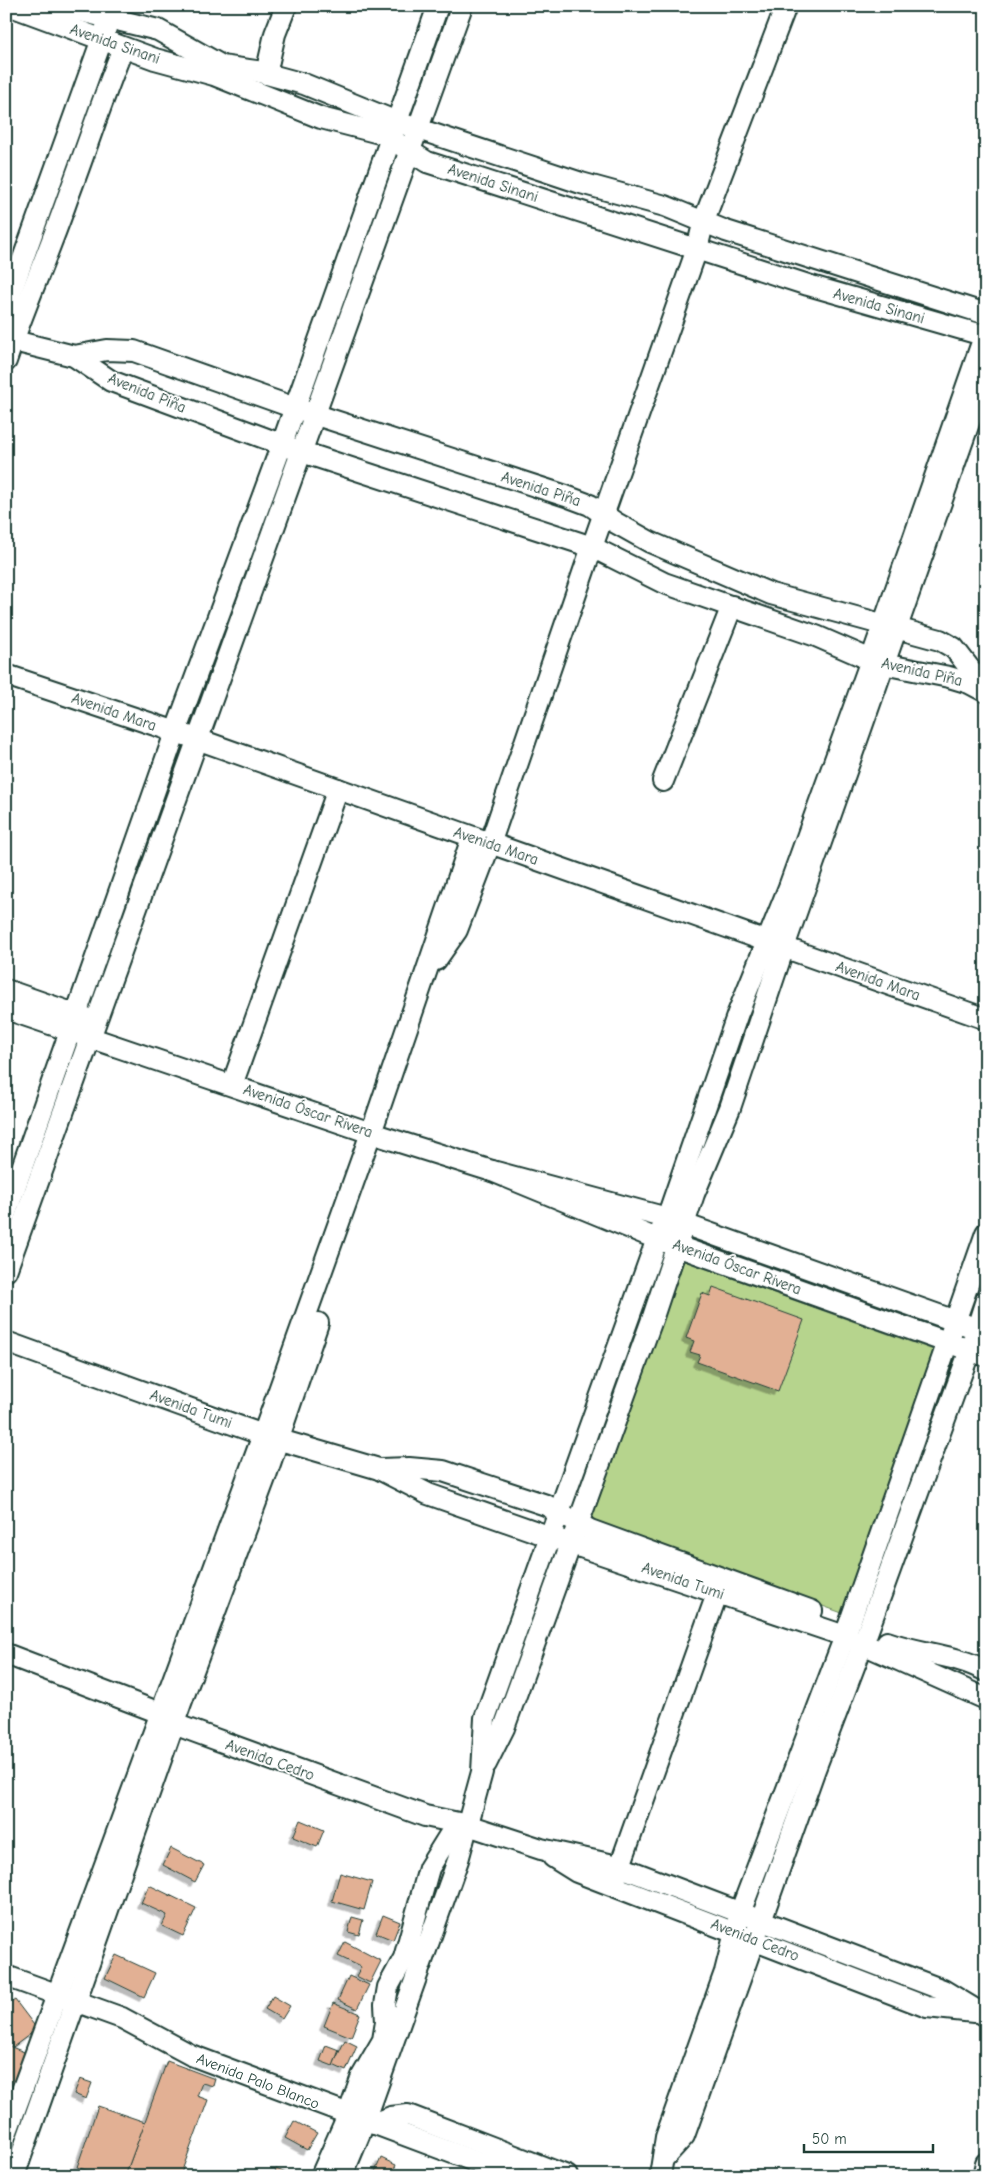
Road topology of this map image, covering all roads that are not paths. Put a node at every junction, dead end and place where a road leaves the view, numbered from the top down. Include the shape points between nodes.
1 (11, 6) edge
2 (60, 6) edge
3 (286, 6) edge
4 (438, 6) edge
5 (462, 6) edge
6 (786, 6) edge
7 (113, 13) edge
8 (100, 40) junction
9 (123, 48) junction
10 (266, 74) junction
11 (418, 128) junction
12 (394, 131) junction
13 (410, 152) junction
14 (704, 220) junction
15 (697, 249) junction
16 (7, 300) edge
17 (986, 314) edge
18 (985, 334) edge
19 (10, 340) edge
20 (74, 356) junction
21 (6, 361) edge
22 (986, 375) edge
23 (294, 408) junction
24 (315, 413) junction
25 (282, 444) junction
26 (302, 452) junction
27 (603, 514) junction
28 (592, 546) junction
29 (732, 606) junction
30 (891, 625) junction
31 (878, 662) junction
32 (6, 675) edge
33 (986, 678) edge
34 (986, 692) edge
35 (175, 733) junction
36 (197, 740) junction
37 (663, 781) dead end
38 (338, 789) junction
39 (481, 841) junction
40 (776, 944) junction
41 (6, 990) edge
42 (6, 1010) edge
43 (986, 1020) edge
44 (73, 1023) junction
45 (93, 1029) junction
46 (232, 1085) junction
47 (377, 1135) junction
48 (492, 1171) junction
49 (6, 1213) edge
50 (676, 1221) junction
51 (986, 1233) edge
52 (657, 1239) junction
53 (677, 1246) junction
54 (6, 1272) edge
55 (986, 1300) edge
56 (954, 1320) junction
57 (981, 1330) edge
58 (6, 1342) edge
59 (947, 1342) junction
60 (978, 1353) edge
61 (270, 1437) junction
62 (378, 1469) junction
63 (560, 1511) junction
64 (579, 1524) junction
65 (551, 1537) junction
66 (571, 1544) junction
67 (720, 1585) junction
68 (856, 1634) junction
69 (6, 1654) edge
70 (986, 1671) edge
71 (986, 1699) edge
72 (167, 1719) junction
73 (482, 1772) junction
74 (468, 1825) junction
75 (616, 1876) junction
76 (738, 1923) junction
77 (757, 1930) junction
78 (6, 1976) edge
79 (67, 1998) junction
80 (981, 2014) edge
81 (362, 2120) junction
82 (6, 2134) edge
83 (986, 2164) edge
84 (661, 2167) edge
85 (14, 2176) edge
86 (321, 2176) edge
87 (342, 2176) edge
88 (514, 2176) edge
89 (567, 2176) edge
90 (983, 2176) edge

1 - 8 street, Avenida Sinani
2 - 7 street, Avenida Sinani
3 - 10 street via 275,34
4 - 12 street
5 - 11 street
6 - 14 street
7 - 8 street
7 - 10 street, Avenida Sinani via 158,30 222,66
8 - 9 street, Avenida Sinani
8 - 16 street
9 - 12 street, Avenida Sinani via 214,75 321,118 382,134
9 - 19 street via 98,108 68,198
10 - 12 street, Avenida Sinani via 304,84
11 - 12 street, Avenida Sinani
11 - 13 street
11 - 14 street, Avenida Sinani
12 - 13 street, Avenida Sinani
12 - 23 street
13 - 15 street, Avenida Sinani via 426,162
13 - 24 street
14 - 15 street
14 - 17 street, Avenida Sinani via 734,234
15 - 18 street, Avenida Sinani via 808,285
15 - 27 street
18 - 30 street
19 - 20 street, Avenida Piña
19 - 21 street
20 - 23 street, Avenida Piña via 107,350 134,350
20 - 25 street, Avenida Piña via 112,381
22 - 30 street
23 - 24 street, Avenida Piña
23 - 25 street
24 - 26 street
24 - 27 street, Avenida Piña via 566,496
25 - 26 street, Avenida Piña
25 - 35 street
26 - 28 street, Avenida Piña
26 - 36 street
27 - 28 street
27 - 30 street, Avenida Piña via 650,542 771,594
28 - 29 street, Avenida Piña via 664,583
28 - 39 street
29 - 31 street, Avenida Piña
29 - 37 street
30 - 31 street
30 - 33 street, Avenida Piña via 940,640 954,648 974,674
31 - 34 street, Avenida Piña via 949,677
31 - 40 street via 789,887
32 - 35 street, Avenida Mara
35 - 36 street, Avenida Mara
35 - 44 street
36 - 38 street, Avenida Mara
36 - 45 street
38 - 39 street, Avenida Mara
38 - 46 street
39 - 40 street, Avenida Mara
39 - 47 street via 457,930 424,976
40 - 43 street, Avenida Mara
40 - 50 street via 738,1013
41 - 44 street, Avenida Óscar Rivera
42 - 44 street, Avenida Óscar Rivera
44 - 45 street, Avenida Óscar Rivera
44 - 49 street
45 - 46 street, Avenida Óscar Rivera via 125,1048
45 - 54 street
46 - 47 street, Avenida Óscar Rivera
47 - 48 street, Avenida Óscar Rivera
47 - 61 street
48 - 50 street, Avenida Óscar Rivera
48 - 52 street, Avenida Óscar Rivera
50 - 52 street
50 - 53 street
50 - 56 street, Avenida Óscar Rivera
51 - 56 street
52 - 53 street, Avenida Óscar Rivera
52 - 63 street
53 - 59 street, Avenida Óscar Rivera
53 - 64 street
55 - 57 street
56 - 57 street, Avenida Óscar Rivera
56 - 59 street
57 - 60 street
58 - 61 street, Avenida Tumi
59 - 60 street, Avenida Óscar Rivera
59 - 68 street
60 - 68 street
61 - 62 street, Avenida Tumi
61 - 72 street
62 - 63 street, Avenida Tumi via 442,1471
62 - 65 street, Avenida Tumi via 428,1494
63 - 64 street, Avenida Tumi
63 - 65 street
64 - 66 street
64 - 67 street, Avenida Tumi
65 - 66 street, Avenida Tumi
65 - 73 street via 486,1718
66 - 67 street, Avenida Tumi
66 - 73 street via 504,1728
67 - 68 street, Avenida Tumi
67 - 75 street
68 - 70 street, Avenida Tumi via 967,1662
68 - 71 street, Avenida Tumi
68 - 76 street
68 - 77 street
69 - 72 street, Avenida Cedro
72 - 74 street, Avenida Cedro via 425,1816
72 - 79 street
73 - 74 street
74 - 75 street, Avenida Cedro via 541,1850 578,1872
74 - 81 street via 452,1831 429,1868 404,1958 388,1987 383,2040 362,2076
75 - 76 street, Avenida Cedro
76 - 77 street, Avenida Cedro
76 - 84 street via 725,1972 666,2137
77 - 80 street, Avenida Cedro via 927,2007
77 - 84 street via 684,2136
78 - 79 street, Avenida Palo Blanco
79 - 81 street, Avenida Palo Blanco via 122,2018 191,2055
79 - 82 street
79 - 85 street
81 - 86 street
81 - 87 street
81 - 88 street, Avenida Palo Blanco
81 - 89 street via 408,2115
83 - 90 street

